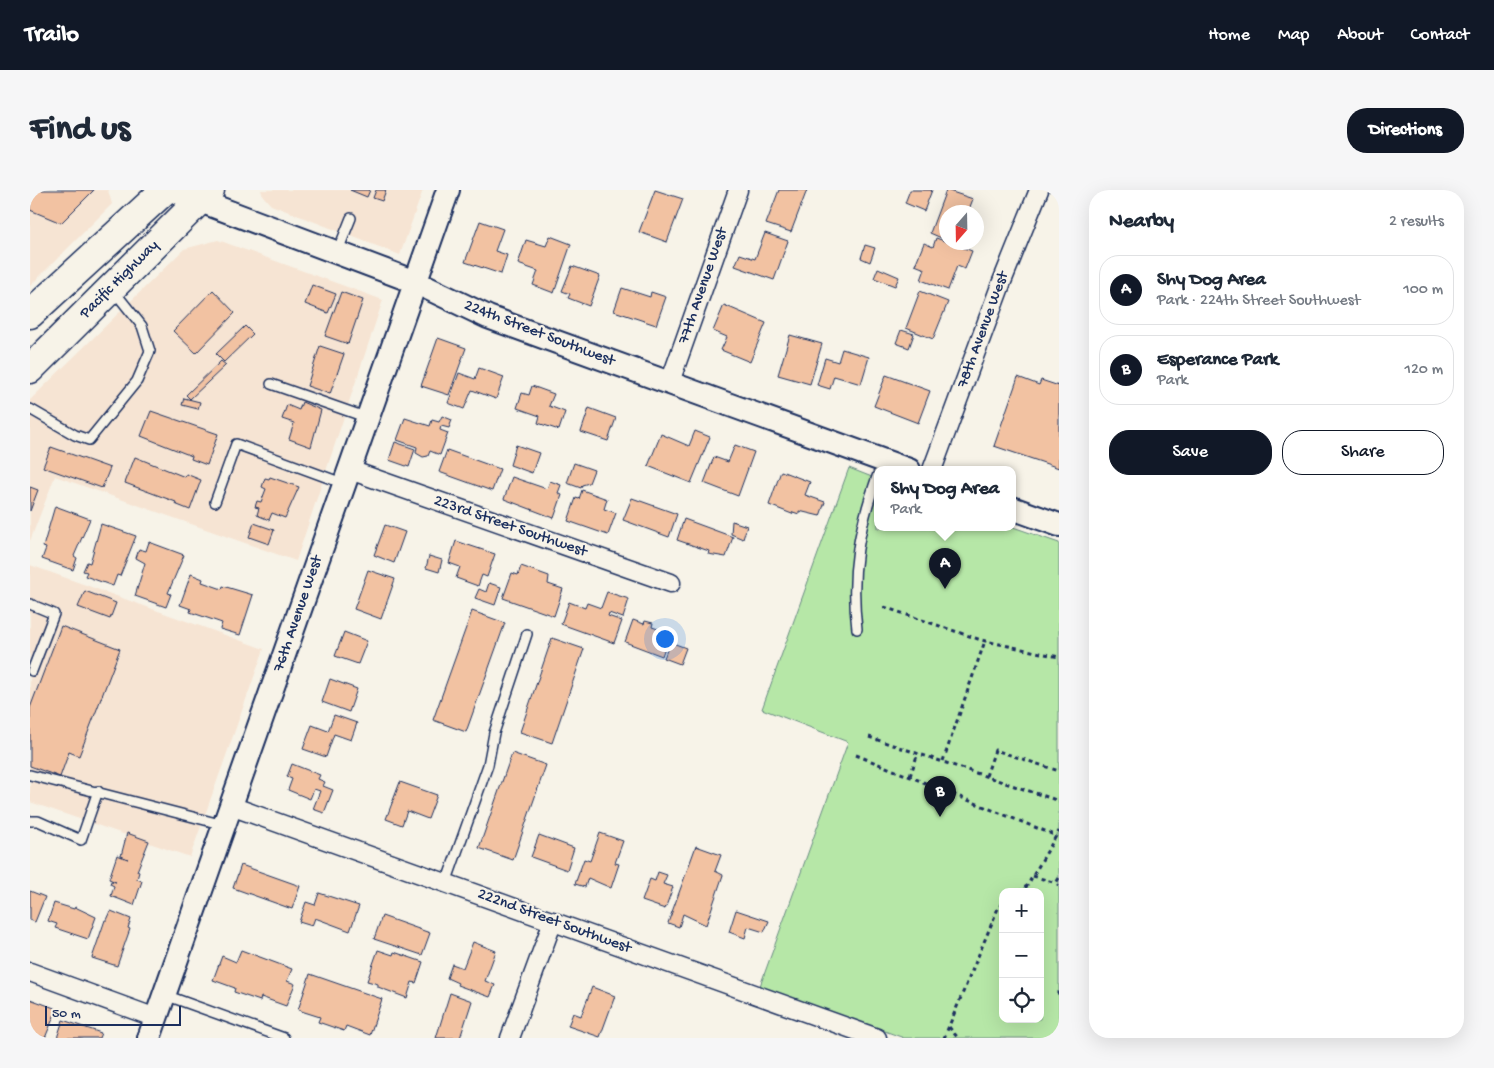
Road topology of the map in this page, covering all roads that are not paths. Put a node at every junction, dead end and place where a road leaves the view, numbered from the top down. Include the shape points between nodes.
1 (164, 190) edge
2 (171, 190) edge
3 (448, 190) edge
4 (738, 190) edge
5 (1039, 190) edge
6 (204, 195) edge
7 (351, 218) dead end
8 (337, 253) junction
9 (387, 271) junction
10 (415, 282) junction
11 (112, 289) junction
12 (30, 314) edge
13 (398, 332) junction
14 (30, 369) edge
15 (670, 382) junction
16 (270, 384) dead end
17 (30, 409) edge
18 (368, 418) junction
19 (874, 466) edge
20 (933, 466) edge
21 (347, 477) junction
22 (874, 483) edge
23 (215, 502) dead end
24 (1016, 509) edge
25 (1059, 525) edge
26 (671, 583) dead end
27 (30, 604) edge
28 (857, 629) dead end
29 (527, 634) dead end
30 (30, 654) edge
31 (31, 674) edge
32 (30, 775) edge
33 (98, 792) junction
34 (228, 816) junction
35 (30, 821) edge
36 (446, 883) junction
37 (553, 921) junction
38 (30, 972) edge
39 (164, 995) junction
40 (152, 1028) edge
41 (856, 1035) edge
42 (284, 1038) edge
43 (510, 1038) edge
44 (876, 1038) edge

1 - 12 highway, Pacific Highway
2 - 6 street, 224th Street Southwest
3 - 10 street, 76th Avenue West
4 - 15 street, 77th Avenue West
5 - 20 street, 78th Avenue West
6 - 8 street, 224th Street Southwest
6 - 11 highway, Pacific Highway
7 - 8 lane
8 - 9 street, 224th Street Southwest
9 - 10 street, 224th Street Southwest
9 - 13 street via 396,297
10 - 13 street, 76th Avenue West
10 - 15 street, 224th Street Southwest via 488,317
11 - 14 highway, Pacific Highway
11 - 17 lane via 142,326 150,351 137,381 89,440
13 - 18 street, 76th Avenue West
15 - 19 street, 224th Street Southwest
16 - 18 lane
18 - 21 street, 76th Avenue West
21 - 23 lane via 236,444
21 - 26 street, 223rd Street Southwest
21 - 34 street, 76th Avenue West
22 - 28 lane via 863,515 854,569
24 - 25 street
27 - 31 lane via 54,614
29 - 36 lane via 494,733 488,765
30 - 31 lane via 33,659
32 - 33 lane
33 - 34 lane
33 - 35 lane via 81,840 38,821
34 - 36 street, 222nd Street Southwest
34 - 39 street, 76th Avenue West
36 - 37 street, 222nd Street Southwest
37 - 41 street, 222nd Street Southwest
37 - 43 street
38 - 40 street
39 - 40 street, 76th Avenue West
39 - 42 lane
41 - 44 street, 222nd Street Southwest

